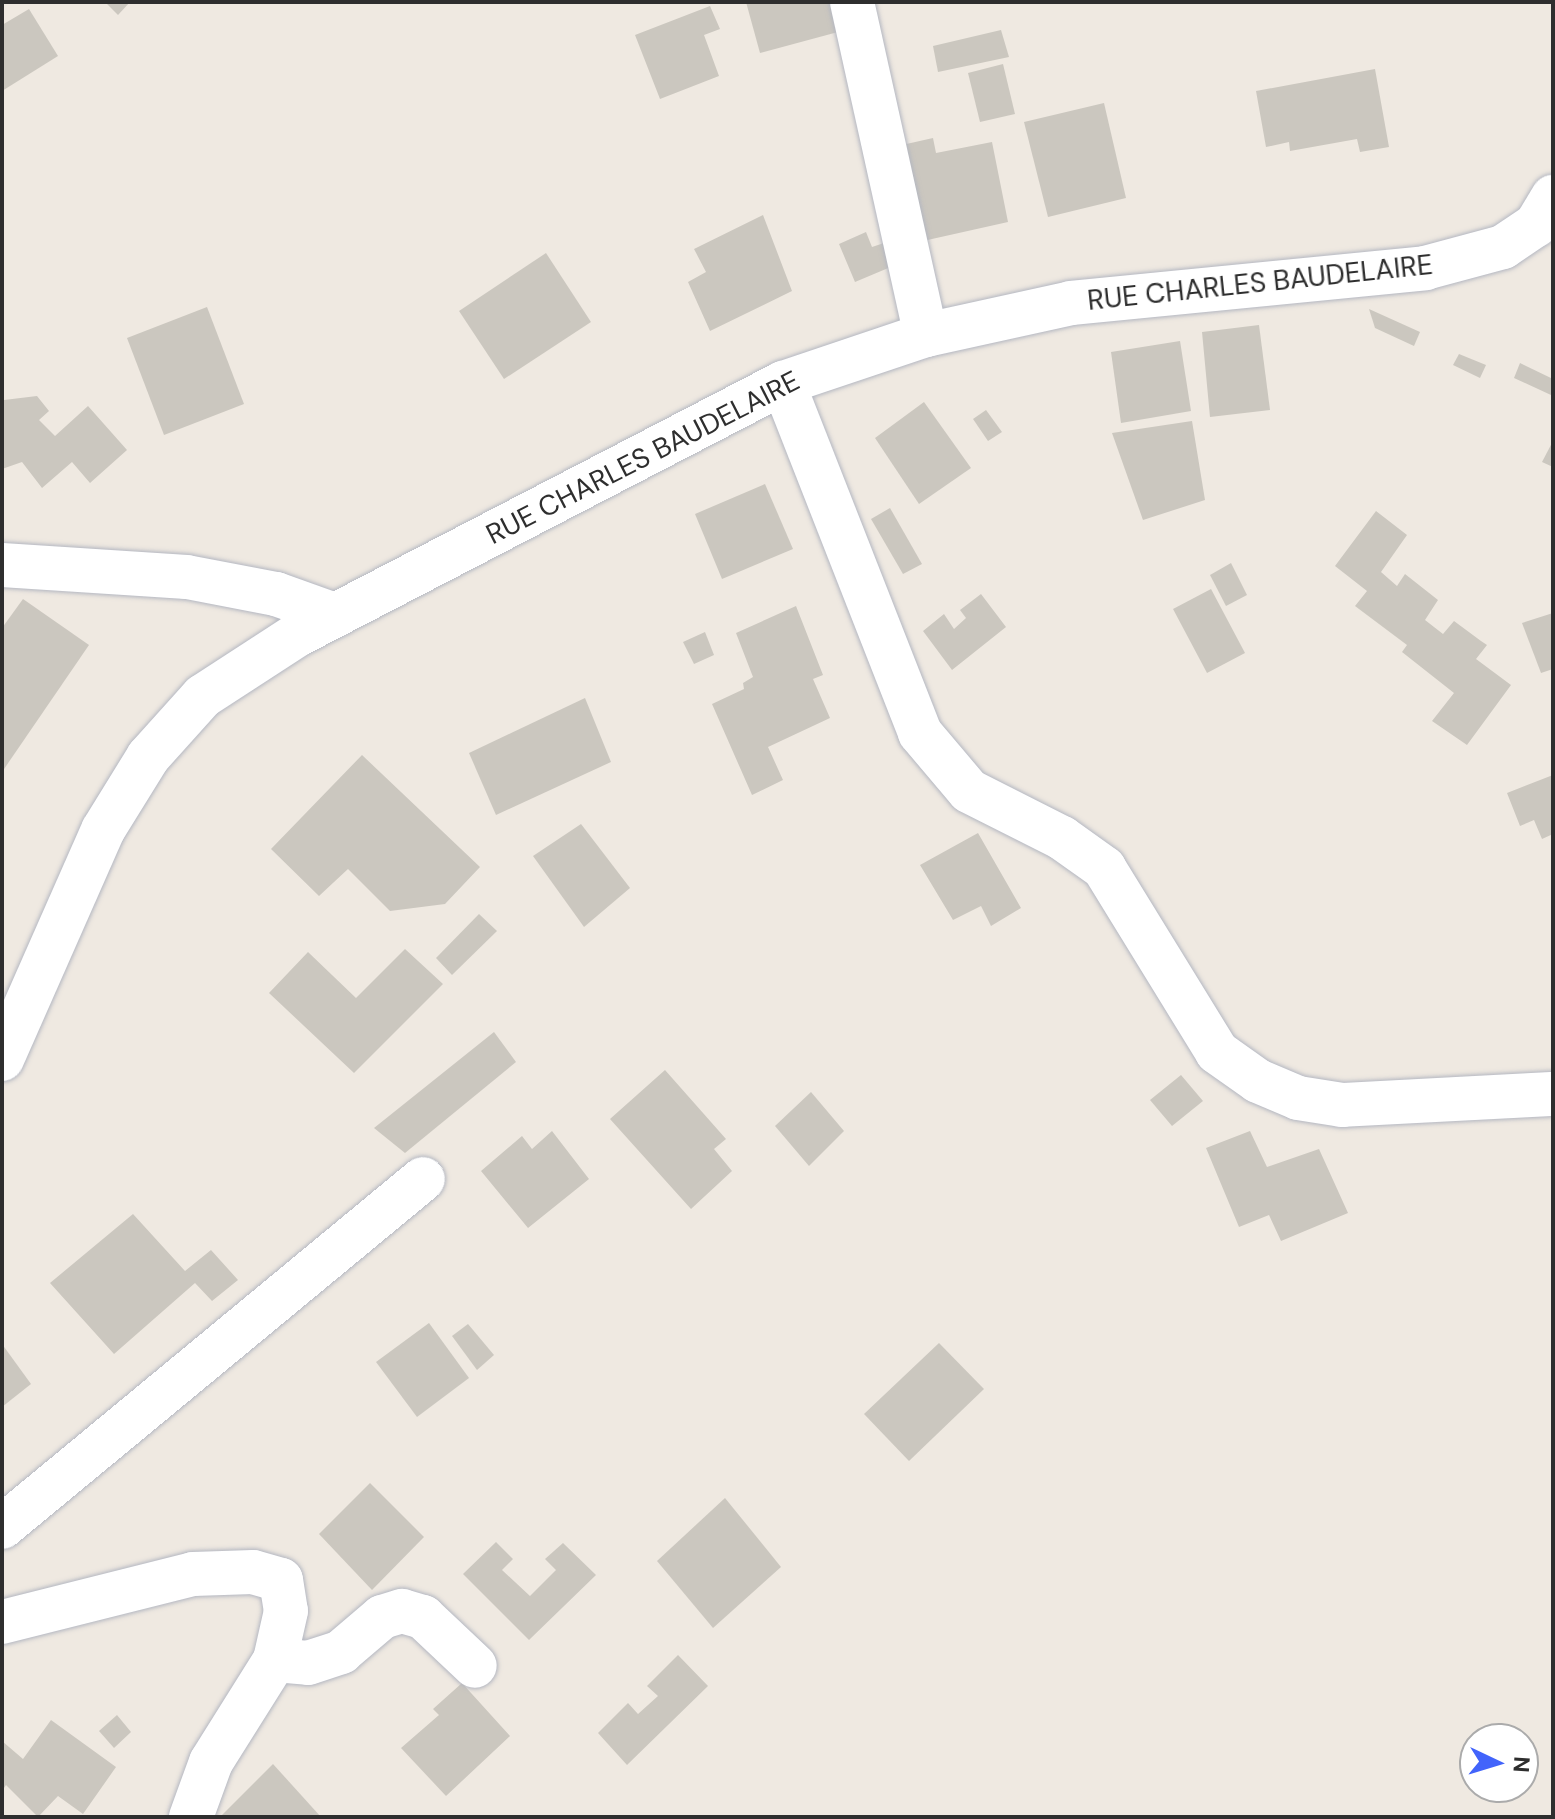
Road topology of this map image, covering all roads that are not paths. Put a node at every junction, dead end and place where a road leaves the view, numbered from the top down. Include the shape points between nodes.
1 (852, 2) edge
2 (1553, 197) edge
3 (926, 335) junction
4 (783, 383) junction
5 (2, 565) edge
6 (335, 615) junction
7 (2, 1059) edge
8 (1553, 1094) edge
9 (423, 1179) dead end
10 (2, 1527) edge
11 (2, 1622) edge
12 (275, 1660) junction
13 (475, 1666) dead end
14 (191, 1817) edge

1 - 3 street
2 - 3 street, RUE CHARLES BAUDELAIRE via 1536,225 1503,247 1425,268 1071,303
3 - 4 street, RUE CHARLES BAUDELAIRE
4 - 6 street, RUE CHARLES BAUDELAIRE
4 - 8 street via 920,733 969,791 1062,838 1104,868 1217,1052 1258,1081 1298,1098 1342,1105
5 - 6 street via 187,577 276,594
6 - 7 street, RUE CHARLES BAUDELAIRE via 203,696 148,757 103,830
9 - 10 street
11 - 12 street via 193,1574 253,1572 281,1580 286,1594
12 - 13 street via 308,1663 341,1652 382,1617 402,1611 423,1617
12 - 14 street via 211,1762

